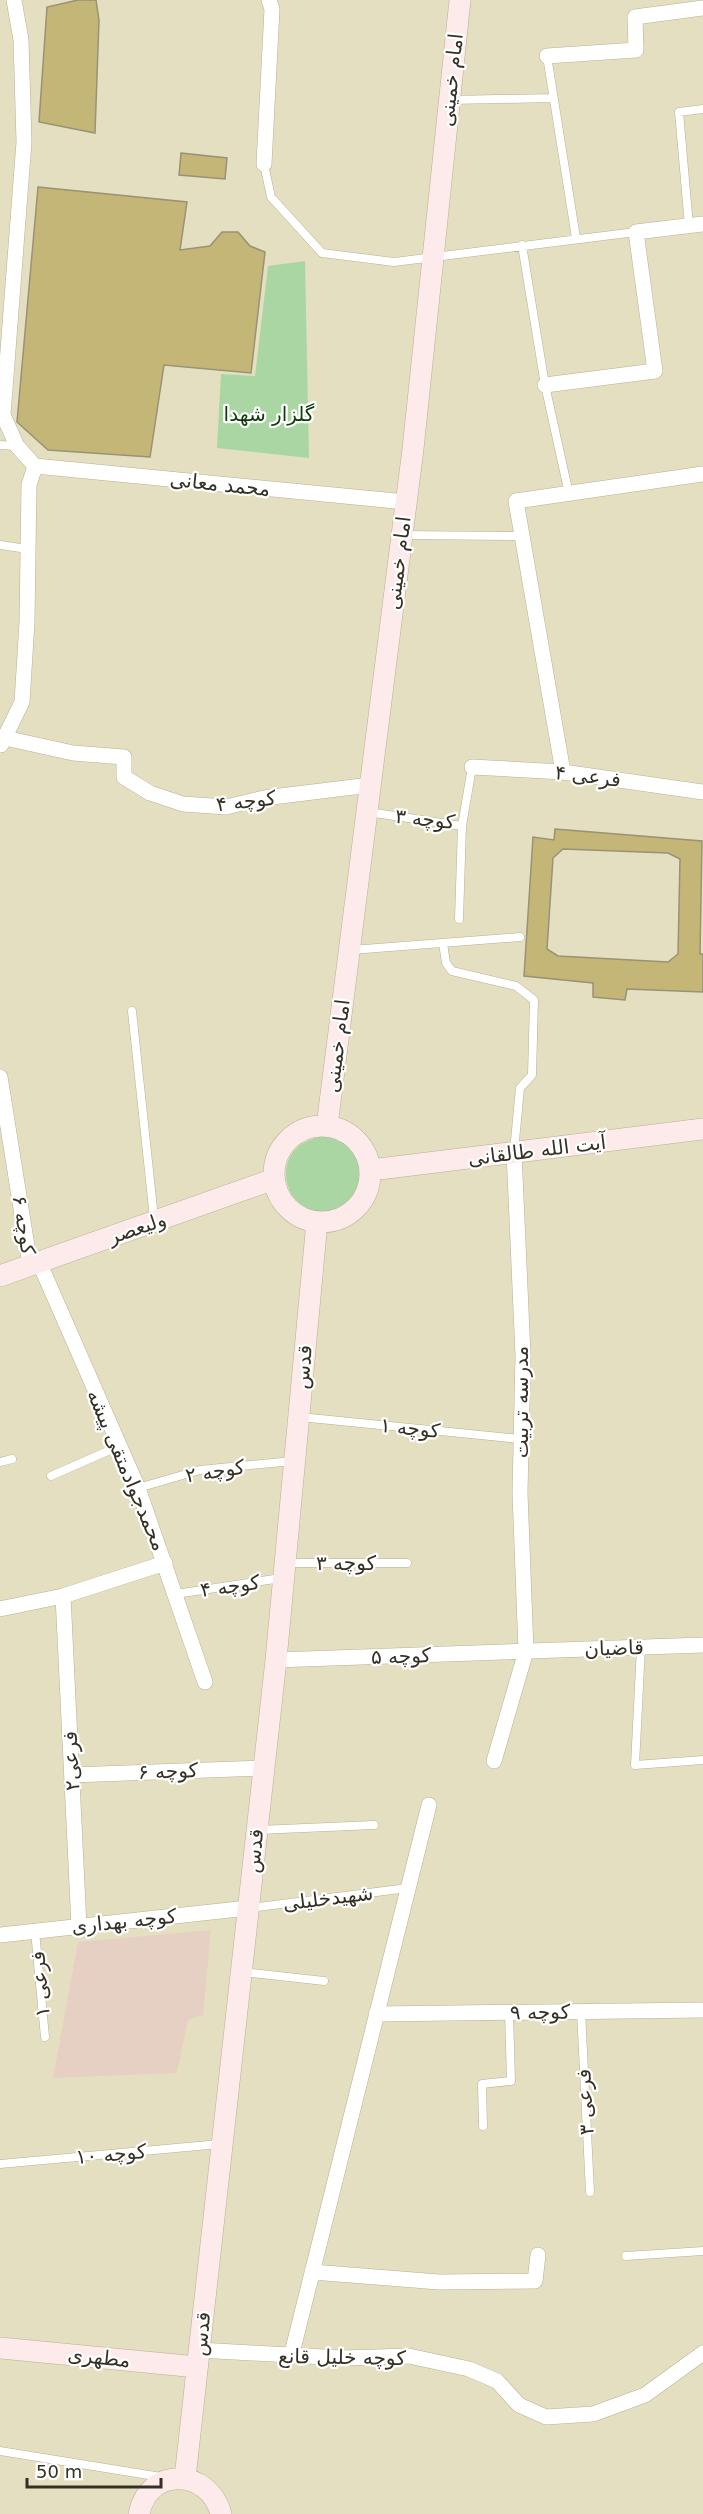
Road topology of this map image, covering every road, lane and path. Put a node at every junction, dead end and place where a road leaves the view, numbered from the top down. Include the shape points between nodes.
1 (14, 0) edge
2 (269, 0) edge
3 (460, 0) edge
4 (703, 8) edge
5 (547, 56) joint
6 (553, 98) junction
7 (449, 100) junction
8 (703, 109) edge
9 (264, 164) joint
10 (696, 225) edge
11 (636, 231) junction
12 (576, 238) junction
13 (522, 245) junction
14 (433, 256) junction
15 (545, 385) junction
16 (0, 445) edge
17 (17, 446) junction
18 (35, 466) junction
19 (703, 474) edge
20 (569, 494) junction
21 (406, 502) junction
22 (402, 535) junction
23 (522, 536) junction
24 (0, 545) edge
25 (27, 549) junction
26 (2, 742) edge
27 (472, 767) joint
28 (563, 772) junction
29 (370, 786) junction
30 (703, 792) edge
31 (367, 812) junction
32 (462, 826) junction
33 (459, 919) dead end
34 (520, 937) dead end
35 (443, 943) junction
36 (349, 950) junction
37 (132, 1011) dead end
38 (0, 1077) edge
39 (327, 1126) junction
40 (703, 1129) edge
41 (514, 1152) junction
42 (371, 1170) junction
43 (274, 1179) junction
44 (317, 1222) junction
45 (155, 1223) junction
46 (35, 1264) junction
47 (0, 1276) edge
48 (299, 1417) junction
49 (522, 1439) junction
50 (117, 1447) junction
51 (12, 1459) dead end
52 (294, 1461) junction
53 (0, 1462) edge
54 (51, 1476) dead end
55 (138, 1488) junction
56 (165, 1563) junction
57 (407, 1563) dead end
58 (284, 1571) junction
59 (176, 1594) junction
60 (63, 1596) junction
61 (0, 1609) edge
62 (703, 1645) edge
63 (641, 1647) junction
64 (526, 1651) junction
65 (276, 1660) junction
66 (205, 1682) dead end
67 (703, 1760) edge
68 (494, 1761) dead end
69 (264, 1768) junction
70 (72, 1775) junction
71 (429, 1805) dead end
72 (374, 1825) dead end
73 (256, 1830) junction
74 (408, 1888) junction
75 (248, 1908) junction
76 (79, 1926) junction
77 (36, 1931) junction
78 (0, 1935) edge
79 (241, 1972) junction
80 (324, 1981) dead end
81 (703, 2010) edge
82 (580, 2011) junction
83 (509, 2012) junction
84 (376, 2014) junction
85 (45, 2037) dead end
86 (483, 2126) dead end
87 (222, 2144) junction
88 (0, 2164) edge
89 (590, 2192) dead end
90 (703, 2251) edge
91 (538, 2255) dead end
92 (627, 2256) dead end
93 (312, 2272) junction
94 (0, 2348) edge
95 (703, 2353) edge
96 (291, 2357) junction
97 (198, 2358) junction
98 (0, 2451) edge
99 (178, 2479) junction
100 (139, 2514) edge
101 (221, 2514) edge

1 - 17 street via 21,40 24,142 3,415
2 - 9 street via 273,9
3 - 7 main road, امام خمینی
4 - 5 street via 635,17 636,50
5 - 6 lane
6 - 7 lane
6 - 12 lane
7 - 14 main road, امام خمینی
8 - 10 lane via 679,112
9 - 14 lane via 271,197 322,253 394,262
10 - 11 street
11 - 12 lane
11 - 15 street via 655,371
12 - 13 lane
13 - 14 lane
13 - 15 lane
14 - 21 main road, امام خمینی
15 - 20 lane
16 - 17 lane
17 - 18 street
18 - 21 street, محمد معانی
18 - 25 street via 29,485
19 - 20 street
20 - 23 street via 516,501
21 - 22 main road, امام خمینی
22 - 23 lane
22 - 29 main road, امام خمینی
23 - 28 street
24 - 25 lane
25 - 26 street via 22,702
26 - 29 street, کوچه ۴ via 124,757 124,777 150,793 183,804 226,807 264,798
27 - 28 street, فرعی ۴
27 - 32 lane, کوچه ۳
28 - 30 street, فرعی ۴
29 - 31 main road, امام خمینی
31 - 32 lane, کوچه ۳
31 - 36 main road, امام خمینی
32 - 33 lane
34 - 35 lane
35 - 36 lane
35 - 41 lane via 446,963 452,971 516,986 534,1000 532,1075 520,1088
36 - 39 main road, امام خمینی
37 - 45 lane
38 - 46 street, ۶ کوچه
39 - 42 main road via 343,1130 357,1140 367,1153
39 - 43 main road via 313,1126 288,1140 279,1151
40 - 41 main road, آیت الله طالقانی
41 - 42 main road, آیت الله طالقانی
41 - 49 street, مدرسه تربیت via 523,1355
42 - 44 main road via 368,1191 356,1209 331,1222
43 - 44 main road via 278,1195 288,1208 301,1218
43 - 45 main road, ولیعصر
44 - 48 main road, قدس
45 - 46 main road, ولیعصر
46 - 47 main road, ولیعصر
46 - 50 street, محمدجوادمتقی پیشه
48 - 49 lane, کوچه ۱
48 - 52 main road, قدس
49 - 64 street, مدرسه تربیت via 520,1493
50 - 54 lane
50 - 55 street, محمدجوادمتقی پیشه
51 - 53 lane
52 - 55 lane, کوچه ۲ via 200,1470
52 - 58 main road, قدس
55 - 56 street, محمدجوادمتقی پیشه
56 - 59 street, محمدجوادمتقی پیشه
56 - 60 street
57 - 58 lane, کوچه ۳
58 - 59 lane, کوچه ۴
58 - 65 main road, قدس
59 - 66 street, محمدجوادمتقی پیشه
60 - 61 street
60 - 70 street, فرعی۲
62 - 63 street, قاضیان
63 - 64 street, قاضیان
63 - 67 lane via 635,1765
64 - 65 street, کوچه ۵
64 - 68 street, مدرسه تربیت
65 - 69 main road, قدس
69 - 70 street, کوچه ۶
69 - 73 main road, قدس
70 - 76 street, فرعی۲
71 - 74 street
72 - 73 lane
73 - 75 main road, قدس
74 - 75 lane, شهیدخلیلی
74 - 84 street
75 - 76 street, کوچه بهداری
75 - 79 main road, قدس
76 - 77 street, کوچه بهداری
77 - 78 street, کوچه بهداری
77 - 85 lane, فرعی ۱
79 - 80 lane
79 - 87 main road, قدس
81 - 82 street, کوچه ۹
82 - 83 street, کوچه ۹
82 - 89 lane, فرعی ۳
83 - 84 street, کوچه ۹
83 - 86 lane via 511,2081 482,2084
84 - 93 street
87 - 88 lane, کوچه ۱۰
87 - 97 main road, قدس
90 - 92 lane
91 - 93 street via 535,2281 439,2282
93 - 96 street
94 - 97 main road, مطهری
95 - 96 street, کوچه خلیل قانع via 645,2395 594,2414 546,2417 519,2405 497,2381 470,2370 409,2356
96 - 97 street, کوچه خلیل قانع
97 - 99 main road, قدس
98 - 99 lane
99 - 100 main road via 157,2484
99 - 101 main road via 199,2482 210,2491

